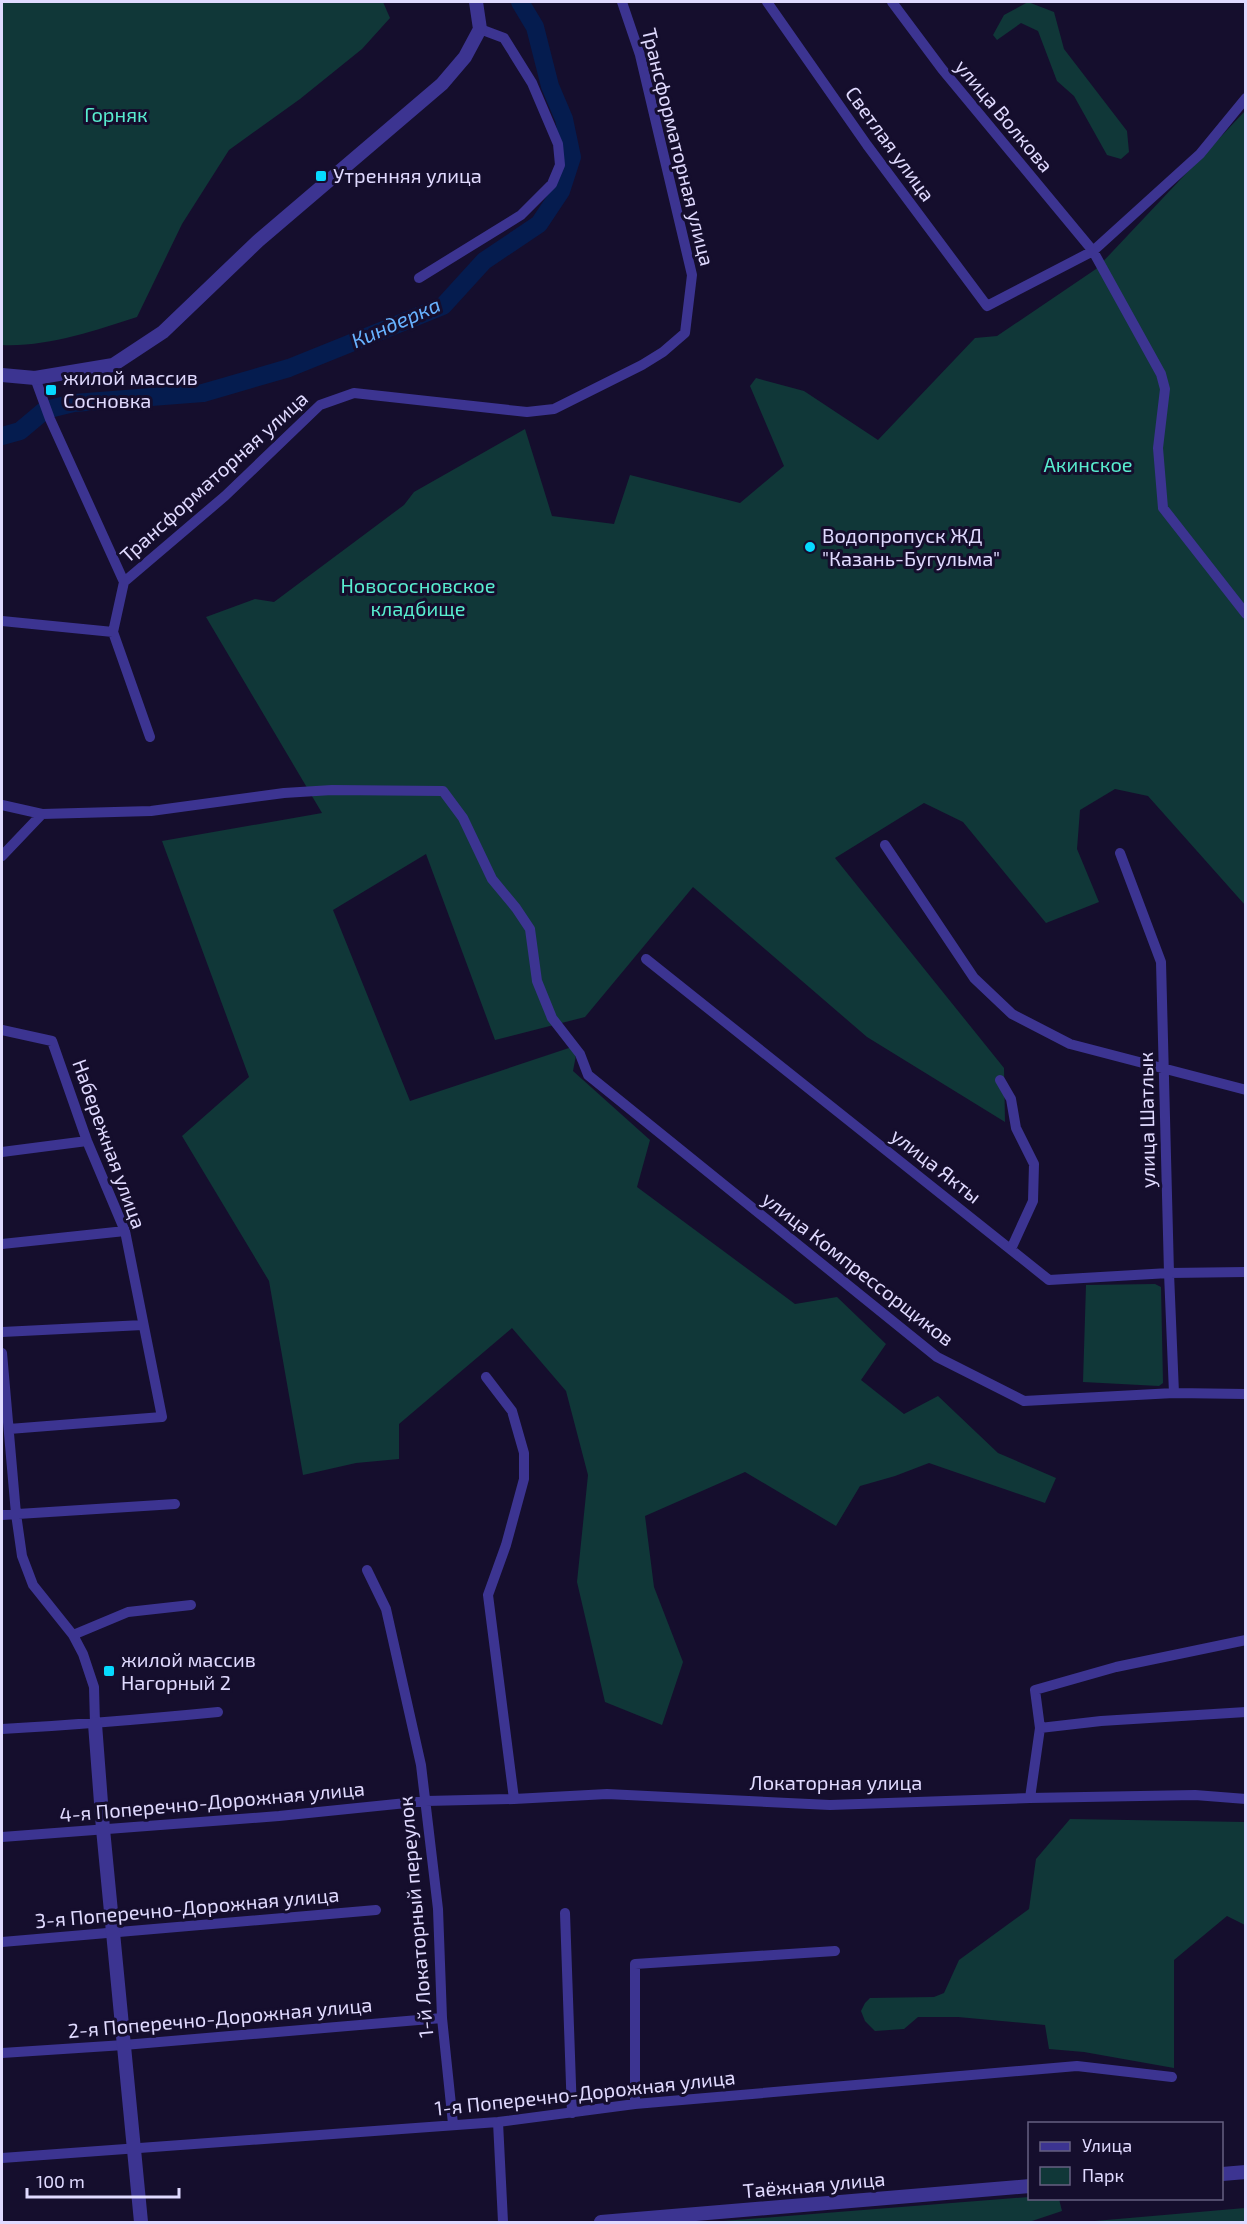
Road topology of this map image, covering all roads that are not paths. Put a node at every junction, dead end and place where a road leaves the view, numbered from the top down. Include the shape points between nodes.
1 (476, 2) edge
2 (622, 2) edge
3 (767, 2) edge
4 (892, 2) edge
5 (480, 29) junction
6 (1245, 98) edge
7 (1093, 251) junction
8 (419, 278) dead end
9 (2, 375) edge
10 (35, 378) junction
11 (124, 582) junction
12 (1245, 614) edge
13 (2, 621) edge
14 (113, 632) junction
15 (150, 737) dead end
16 (2, 805) edge
17 (42, 814) junction
18 (885, 845) dead end
19 (1120, 854) dead end
20 (2, 856) edge
21 (646, 959) dead end
22 (2, 1030) edge
23 (1164, 1070) junction
24 (1000, 1080) dead end
25 (1245, 1090) edge
26 (87, 1141) junction
27 (2, 1152) edge
28 (125, 1231) junction
29 (2, 1244) edge
30 (1011, 1249) junction
31 (1169, 1272) junction
32 (1245, 1272) edge
33 (143, 1325) junction
34 (2, 1332) edge
35 (2, 1353) edge
36 (486, 1377) dead end
37 (1174, 1393) junction
38 (1245, 1394) edge
39 (9, 1429) junction
40 (175, 1504) dead end
41 (16, 1514) junction
42 (2, 1515) edge
43 (366, 1570) dead end
44 (191, 1605) dead end
45 (73, 1635) junction
46 (1245, 1640) edge
47 (218, 1712) dead end
48 (1245, 1712) edge
49 (95, 1724) junction
50 (1040, 1728) junction
51 (2, 1729) edge
52 (1030, 1798) junction
53 (514, 1799) junction
54 (1245, 1799) edge
55 (426, 1801) junction
56 (103, 1829) junction
57 (2, 1837) edge
58 (376, 1910) dead end
59 (565, 1913) dead end
60 (114, 1932) junction
61 (2, 1942) edge
62 (835, 1951) dead end
63 (442, 2018) junction
64 (124, 2045) junction
65 (2, 2053) edge
66 (1172, 2077) dead end
67 (635, 2104) junction
68 (572, 2113) junction
69 (498, 2122) junction
70 (453, 2124) junction
71 (134, 2149) junction
72 (2, 2158) edge
73 (1245, 2172) edge
74 (1223, 2174) edge
75 (1028, 2186) edge
76 (141, 2223) edge
77 (503, 2223) edge
78 (601, 2223) edge

1 - 5 street
2 - 11 street, Трансформаторная улица via 640,55 692,275 685,333 642,365 554,409 527,412 354,393 320,405 225,496
3 - 7 street, Светлая улица via 987,306
4 - 7 street, улица Волкова via 942,69
5 - 8 street via 504,38 532,83 558,144 560,165 552,184 521,214
5 - 10 street via 465,57 442,84 258,241 163,332 113,365
6 - 7 street via 1200,154
7 - 12 street, улица Волкова via 1161,374 1165,389 1158,448 1163,508
9 - 10 street
10 - 11 street
11 - 14 street
13 - 14 street
14 - 15 street
16 - 17 street
17 - 20 street
17 - 37 street, улица Компрессорщиков via 151,811 332,790 443,791 463,818 492,879 530,929 537,981 552,1018 580,1054 588,1075 937,1357 1024,1401
18 - 23 street via 974,978 1012,1014 1070,1044
19 - 23 street, улица Шатлык via 1161,962
21 - 30 street, улица Якты
22 - 26 street, Набережная улица via 52,1041
23 - 25 street
23 - 31 street, улица Шатлык
24 - 30 street via 1011,1099 1016,1128 1034,1164 1033,1201
26 - 27 street
26 - 28 street, Набережная улица
28 - 29 street
28 - 33 street, Набережная улица
30 - 31 street, улица Якты via 1049,1280
31 - 32 street, улица Якты
31 - 37 street, улица Шатлык
33 - 34 street
33 - 39 street, Набережная улица via 162,1417
35 - 39 street
36 - 53 street via 512,1411 524,1453 525,1479 488,1595
37 - 38 street, улица Компрессорщиков
39 - 41 street
40 - 41 street
41 - 42 street
41 - 45 street via 22,1556 33,1585
43 - 55 street, 1-й Локаторный переулок via 386,1609
44 - 45 street via 128,1612
45 - 49 street via 94,1687
46 - 50 street via 1116,1667 1035,1690
47 - 49 street
48 - 50 street
49 - 51 street
49 - 56 street
50 - 52 street
52 - 53 street, Локаторная улица via 830,1805 607,1794
52 - 54 street, Локаторная улица via 1195,1795
53 - 55 street, Локаторная улица
55 - 56 street, 4-я Поперечно-Дорожная улица
55 - 63 street, 1-й Локаторный переулок via 438,1909
56 - 57 street, 4-я Поперечно-Дорожная улица
56 - 60 street
58 - 60 street, 3-я Поперечно-Дорожная улица
59 - 68 street
60 - 61 street, 3-я Поперечно-Дорожная улица
60 - 64 street
62 - 67 street via 635,1964
63 - 64 street, 2-я Поперечно-Дорожная улица
63 - 70 street, 1-й Локаторный переулок
64 - 65 street, 2-я Поперечно-Дорожная улица
64 - 71 street
66 - 67 street, 1-я Поперечно-Дорожная улица via 1077,2066
67 - 68 street, 1-я Поперечно-Дорожная улица
68 - 69 street, 1-я Поперечно-Дорожная улица
69 - 70 street, 1-я Поперечно-Дорожная улица
69 - 77 street
70 - 71 street, 1-я Поперечно-Дорожная улица
71 - 72 street, 1-я Поперечно-Дорожная улица
71 - 76 street
73 - 74 street
75 - 78 street, Таёжная улица

